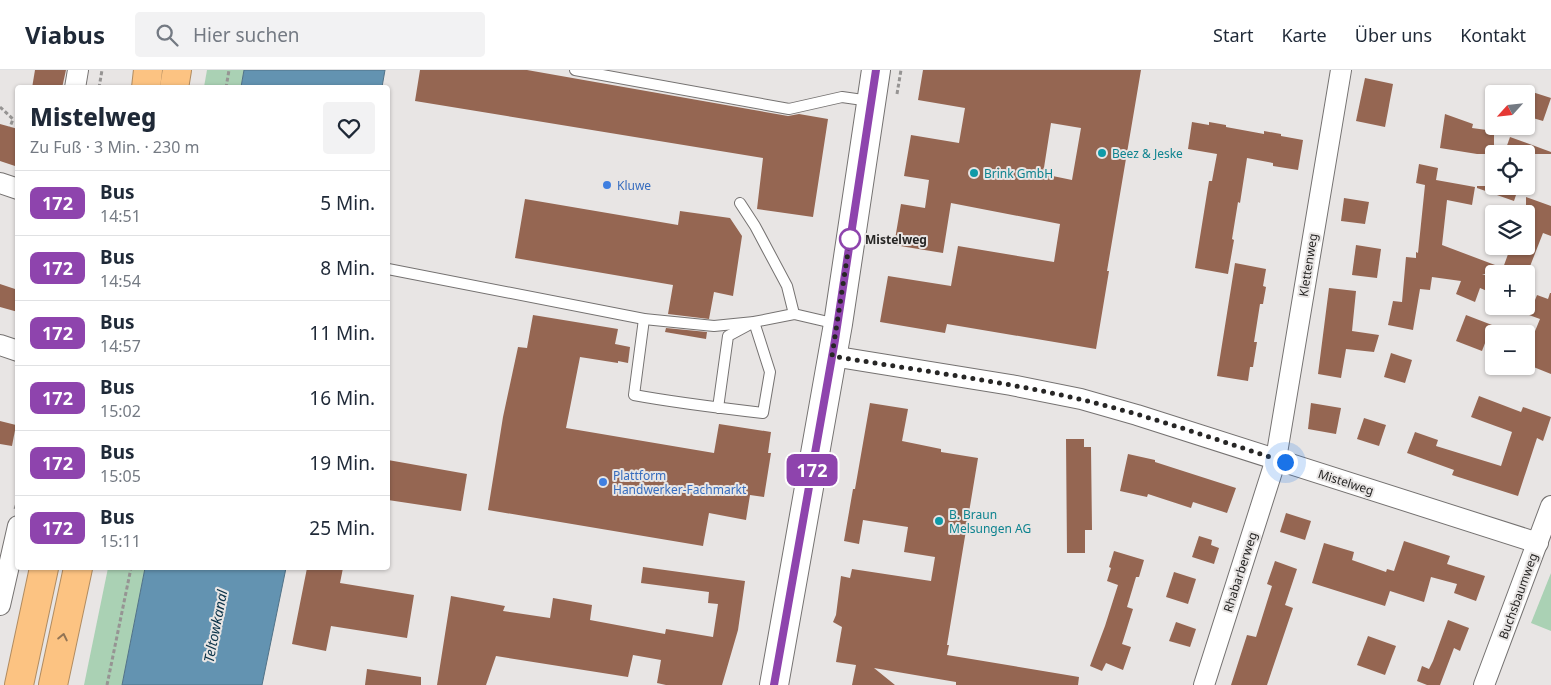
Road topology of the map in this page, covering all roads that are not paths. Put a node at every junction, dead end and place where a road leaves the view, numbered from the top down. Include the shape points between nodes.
1 (78, 70) edge
2 (148, 70) edge
3 (177, 70) edge
4 (575, 70) edge
5 (876, 70) edge
6 (1341, 70) edge
7 (76, 85) edge
8 (146, 85) edge
9 (174, 85) edge
10 (871, 101) junction
11 (0, 183) edge
12 (15, 188) edge
13 (740, 203) dead end
14 (390, 269) edge
15 (794, 314) junction
16 (644, 319) junction
17 (754, 322) junction
18 (838, 324) junction
19 (0, 345) edge
20 (15, 349) edge
21 (832, 356) junction
22 (718, 408) junction
23 (1276, 459) junction
24 (1551, 506) edge
25 (15, 539) edge
26 (1543, 544) junction
27 (44, 570) edge
28 (78, 570) edge
29 (0, 605) edge
30 (19, 685) edge
31 (53, 685) edge
32 (774, 685) edge
33 (1204, 685) edge
34 (1484, 685) edge

1 - 7 street
2 - 8 highway
3 - 9 highway
4 - 10 lane via 789,109 842,97
5 - 10 street
6 - 23 street, Klettenweg
10 - 18 street
11 - 12 street
13 - 15 lane via 787,286
14 - 16 lane
15 - 17 lane
15 - 18 lane
16 - 17 lane via 714,326
16 - 22 lane via 634,395
17 - 22 lane via 728,336
17 - 22 lane via 770,372 763,413
18 - 21 street
19 - 20 street
21 - 23 street, Mistelweg via 1003,383 1080,399
21 - 32 street
23 - 26 street, Mistelweg
23 - 33 street, Rhabarberweg
24 - 26 street, Buchsbaumweg
25 - 29 street
26 - 34 street, Buchsbaumweg
27 - 30 highway
31 -> 28 highway

